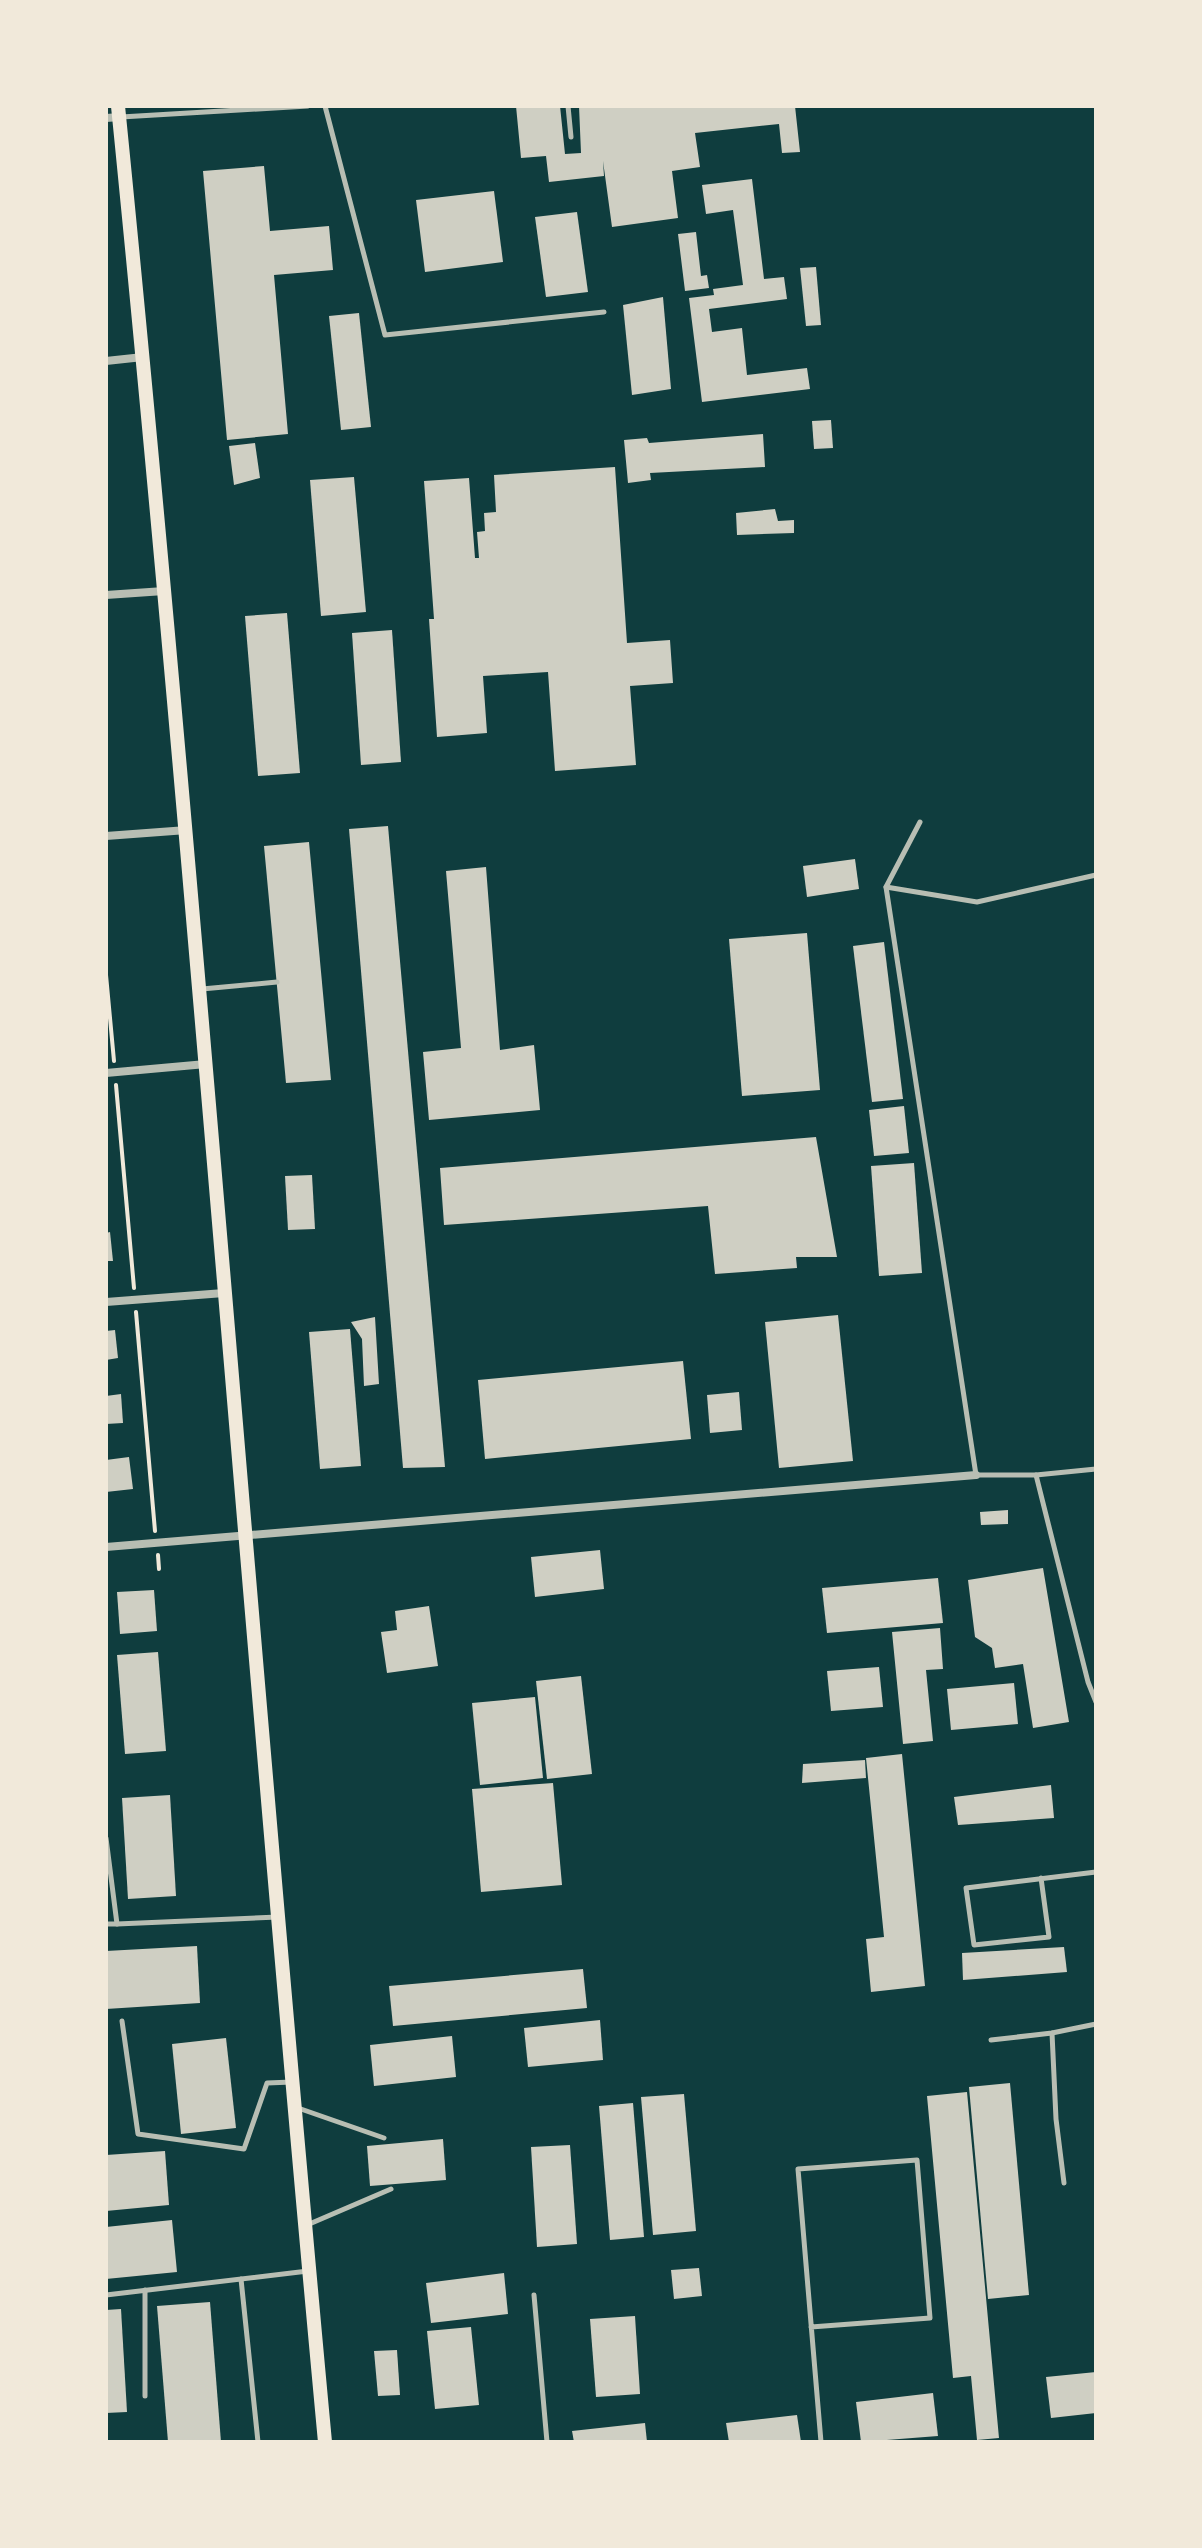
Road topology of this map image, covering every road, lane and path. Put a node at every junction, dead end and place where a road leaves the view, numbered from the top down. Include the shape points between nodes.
1 (308, 106) edge
2 (325, 106) edge
3 (568, 106) edge
4 (115, 114) edge
5 (571, 137) dead end
6 (604, 312) dead end
7 (143, 357) junction
8 (106, 361) edge
9 (164, 591) junction
10 (106, 595) edge
11 (920, 822) dead end
12 (187, 830) junction
13 (106, 836) edge
14 (1096, 875) edge
15 (886, 887) junction
16 (106, 975) edge
17 (277, 982) dead end
18 (200, 989) junction
19 (206, 1064) junction
20 (111, 1072) edge
21 (224, 1293) junction
22 (135, 1300) junction
23 (106, 1302) edge
24 (1096, 1469) edge
25 (976, 1475) junction
26 (1036, 1475) junction
27 (245, 1535) junction
28 (156, 1543) junction
29 (106, 1547) edge
30 (159, 1569) dead end
31 (1096, 1702) edge
32 (106, 1838) edge
33 (1096, 1872) edge
34 (1041, 1878) junction
35 (278, 1917) junction
36 (106, 1924) edge
37 (117, 1924) junction
38 (122, 2021) dead end
39 (1096, 2024) edge
40 (1052, 2033) junction
41 (991, 2040) dead end
42 (293, 2082) junction
43 (295, 2107) junction
44 (384, 2138) dead end
45 (1064, 2183) dead end
46 (391, 2189) dead end
47 (305, 2225) junction
48 (309, 2271) junction
49 (241, 2279) junction
50 (145, 2290) junction
51 (106, 2295) edge
52 (534, 2295) dead end
53 (811, 2327) junction
54 (145, 2396) dead end
55 (258, 2442) edge
56 (325, 2442) edge
57 (547, 2442) edge
58 (821, 2442) edge

1 - 4 lane
2 - 6 lane via 385,335
3 - 5 lane
4 - 7 main road
7 - 8 street
7 - 9 main road
9 - 10 street
9 - 12 main road
11 - 15 lane
12 - 13 street
12 - 18 main road
14 - 15 lane via 977,902
15 - 25 lane
16 - 20 path
17 - 18 lane
18 - 19 main road
19 - 20 street
19 - 21 main road
20 - 22 path
21 - 22 street
21 - 27 main road
22 - 23 street
22 - 28 path
24 - 26 lane
25 - 26 lane
25 - 27 street
26 - 31 lane
27 - 28 street
27 - 35 main road
28 - 29 street
28 - 30 path
32 - 37 lane
33 - 34 lane
34 - 34 lane via 966,1888 974,1945 1049,1937
35 - 37 lane
35 - 42 main road
36 - 37 lane
38 - 42 lane via 138,2134 244,2149 267,2083
39 - 40 lane
40 - 41 lane
40 - 45 lane
42 - 43 main road
43 - 44 lane
43 - 47 main road
46 - 47 lane
47 - 48 main road
48 - 49 lane
48 - 56 main road
49 - 50 lane
49 - 55 lane
50 - 51 lane
50 - 54 lane
52 - 57 lane
53 - 53 lane via 798,2169 917,2160 930,2318
53 - 58 lane

